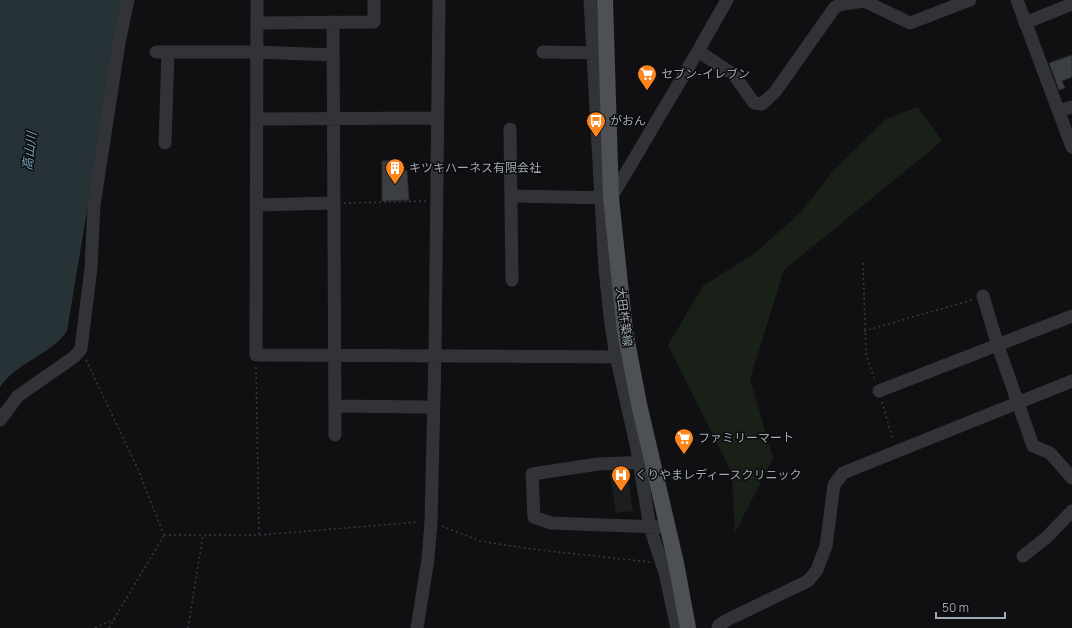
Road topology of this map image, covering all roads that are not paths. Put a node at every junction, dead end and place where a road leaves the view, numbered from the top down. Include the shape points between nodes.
1 (128, 0) edge
2 (257, 0) edge
3 (374, 0) edge
4 (439, 0) edge
5 (590, 0) edge
6 (605, 0) edge
7 (727, 0) edge
8 (970, 0) edge
9 (1017, 0) edge
10 (1072, 4) edge
11 (334, 22) junction
12 (257, 23) junction
13 (1026, 23) junction
14 (698, 51) junction
15 (257, 52) junction
16 (543, 52) dead end
17 (600, 53) junction
18 (333, 55) junction
19 (1072, 107) edge
20 (1059, 111) junction
21 (334, 118) junction
22 (438, 118) junction
23 (257, 119) junction
24 (510, 129) dead end
25 (165, 143) dead end
26 (1072, 147) edge
27 (512, 196) junction
28 (606, 198) junction
29 (334, 203) junction
30 (256, 205) junction
31 (512, 280) dead end
32 (983, 296) road end
33 (1072, 316) edge
34 (998, 346) junction
35 (335, 355) junction
36 (435, 355) junction
37 (623, 356) junction
38 (1072, 381) edge
39 (878, 391) road end
40 (1018, 403) junction
41 (335, 406) junction
42 (425, 407) dead end
43 (0, 420) edge
44 (335, 435) dead end
45 (646, 462) junction
46 (1072, 478) edge
47 (1072, 511) edge
48 (650, 527) junction
49 (668, 528) junction
50 (1023, 556) dead end
51 (417, 628) edge
52 (678, 628) edge
53 (688, 628) edge
54 (718, 628) edge

1 - 43 street via 94,205 91,268 80,349 74,357 18,396
2 - 12 street
3 - 11 street via 374,22
4 - 22 street
5 - 17 street
6 - 17 main road, 大田杵築線
7 - 14 street
8 - 14 street via 910,23 864,1 843,4 835,8 775,92 762,104 754,103 734,76
9 - 13 street
10 - 13 street
11 - 12 street
11 - 18 street
12 - 15 street
13 - 20 street
14 - 28 street
15 - 18 street
15 - 23 street
15 - 25 street via 162,52
16 - 17 street
17 - 28 main road, 大田杵築線
18 - 21 street
19 - 20 street
20 - 26 street
21 - 22 street
21 - 23 street
21 - 29 street
22 - 36 street
23 - 30 street
24 - 27 street
27 - 28 street
27 - 31 street
28 - 37 main road, 大田杵築線 via 625,331
29 - 30 street
29 - 35 street
30 - 35 street via 256,355
32 - 34 street
33 - 34 street
34 - 39 street
34 - 40 street
35 - 36 street
35 - 41 street
36 - 37 street
36 - 51 street via 431,522
37 - 45 main road, 大田杵築線
38 - 40 street
40 - 46 street via 1033,446 1050,454
40 - 54 street via 843,473 834,485 826,546 817,570 808,581 729,619
41 - 42 street
41 - 44 street
45 - 48 street
45 - 48 street via 598,464 532,474 534,517 551,523
45 - 49 main road, 大田杵築線
47 - 50 street via 1046,538
48 - 49 street
48 - 52 street
49 - 53 main road, 大田杵築線

